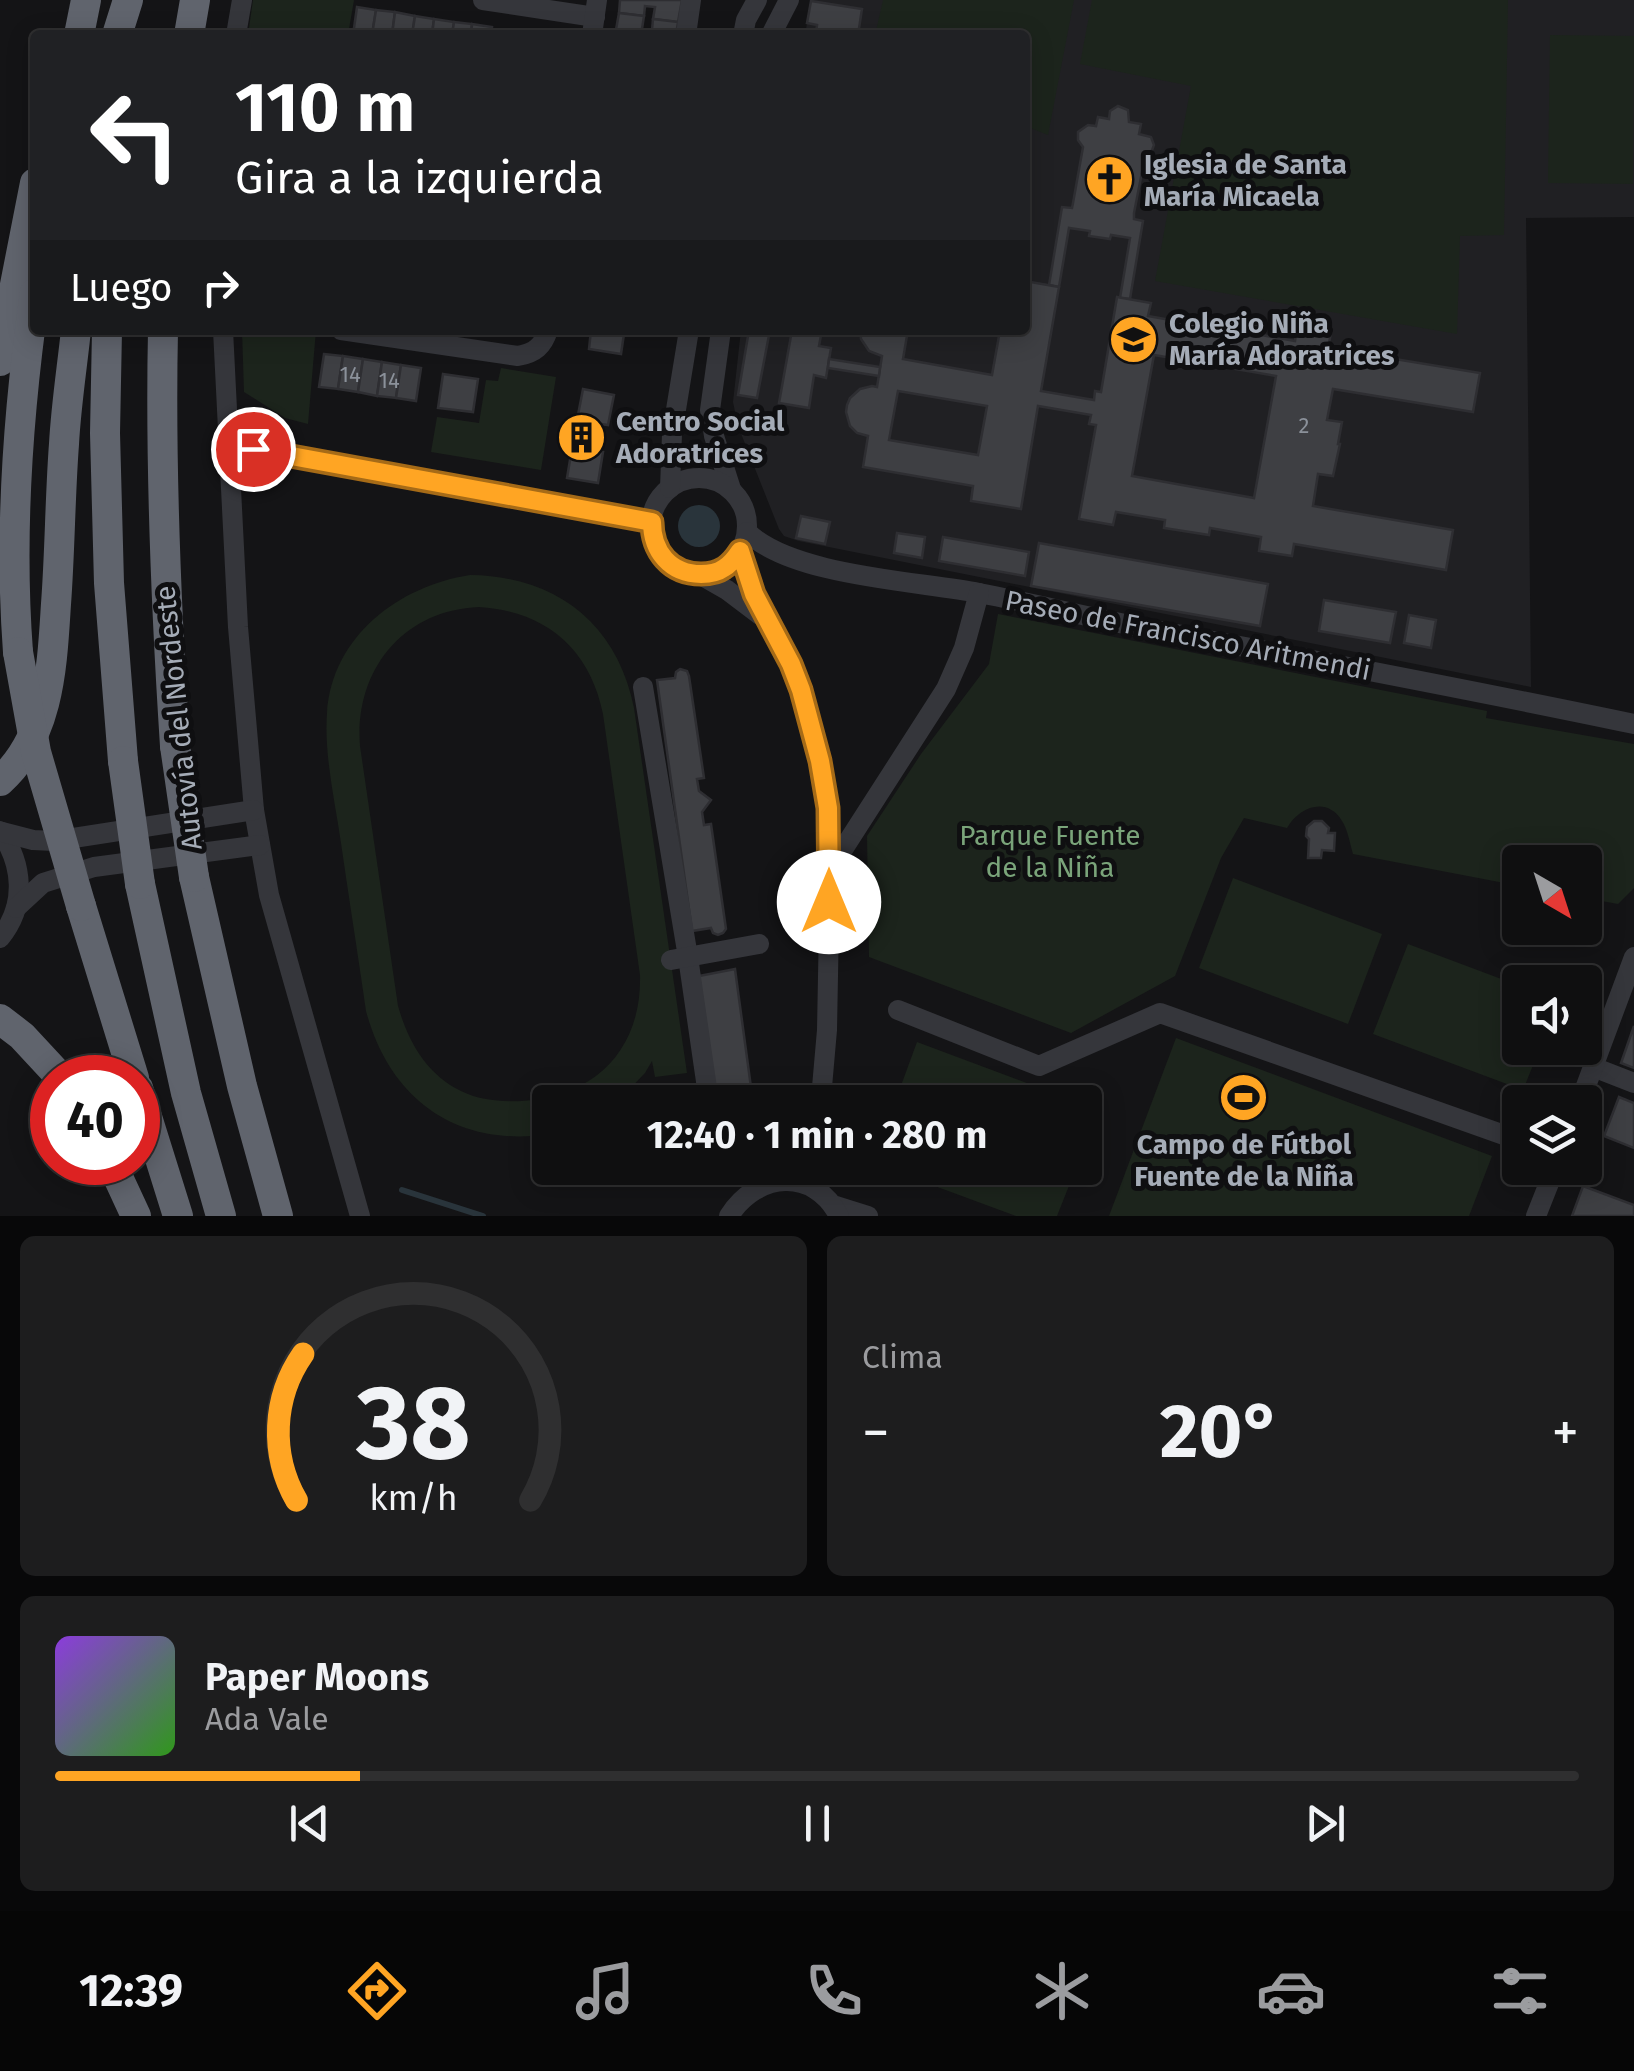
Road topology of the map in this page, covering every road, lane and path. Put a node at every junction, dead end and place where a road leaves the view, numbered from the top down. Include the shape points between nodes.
1 (69, 0) edge
2 (86, 0) edge
3 (128, 0) edge
4 (144, 0) edge
5 (242, 0) edge
6 (483, 0) edge
7 (691, 0) edge
8 (757, 0) edge
9 (789, 0) edge
10 (595, 18) edge
11 (64, 30) edge
12 (80, 30) edge
13 (119, 30) edge
14 (139, 30) edge
15 (237, 30) edge
16 (687, 30) edge
17 (743, 30) edge
18 (772, 30) edge
19 (30, 209) edge
20 (30, 335) edge
21 (75, 335) edge
22 (107, 335) edge
23 (163, 335) edge
24 (223, 335) edge
25 (376, 335) edge
26 (546, 335) edge
27 (688, 335) edge
28 (720, 335) edge
29 (0, 362) edge
30 (228, 444) junction
31 (670, 488) junction
32 (730, 489) junction
33 (652, 522) junction
34 (744, 541) junction
35 (698, 574) junction
36 (978, 592) junction
37 (766, 619) junction
38 (643, 687) dead end
39 (1634, 724) edge
40 (0, 781) edge
41 (254, 810) junction
42 (1, 831) edge
43 (260, 845) junction
44 (830, 870) junction
45 (16, 908) junction
46 (0, 938) edge
47 (760, 944) dead end
48 (1634, 957) edge
49 (679, 958) junction
50 (898, 1010) dead end
51 (0, 1019) edge
52 (40, 1055) edge
53 (127, 1055) edge
54 (1593, 1068) junction
55 (1634, 1083) edge
56 (705, 1085) edge
57 (822, 1085) edge
58 (1586, 1085) edge
59 (1502, 1133) edge
60 (160, 1158) edge
61 (122, 1185) edge
62 (764, 1185) edge
63 (812, 1185) edge
64 (1548, 1185) edge
65 (836, 1210) edge
66 (136, 1216) edge
67 (178, 1216) edge
68 (221, 1216) edge
69 (278, 1216) edge
70 (360, 1216) edge
71 (729, 1216) edge
72 (868, 1216) edge
73 (1536, 1216) edge

1 - 11 highway
2 - 12 highway
3 - 13 highway
4 - 14 highway
5 - 15 street
6 - 10 street
7 - 16 street
8 - 17 street
9 - 18 street
19 - 29 highway
20 - 53 highway, bridge via 13,569 18,652 36,752
21 - 40 highway via 49,687 28,746
22 - 68 highway, Autovía del Nordeste, bridge via 108,584 123,761 140,884
23 - 69 highway, Autovía del Nordeste, bridge via 164,586 175,746 194,877
24 - 30 street
25 - 26 street via 518,356 536,351
27 - 31 street
28 - 32 street via 710,410
30 - 33 street
30 - 41 street
31 - 32 street via 707,478
31 - 33 street
32 - 34 street via 744,509
33 - 35 street via 661,555
34 - 35 street via 724,568
34 - 36 street, Paseo de Francisco Aritmendi via 820,568
34 - 37 street via 746,574
35 - 37 street
36 - 39 street, Paseo de Francisco Aritmendi
36 - 44 street via 953,676
37 - 44 street via 801,690 820,761
38 - 49 street
41 - 42 street via 54,841
41 - 43 street
42 - 45 street via 15,856
43 - 45 street via 77,872 43,883
43 - 70 street
44 - 57 street
45 - 46 street
47 - 49 street
48 - 54 street
49 - 56 street
50 - 59 street via 1039,1066 1160,1012
51 - 52 highway
54 - 55 street
54 - 58 street
60 - 67 highway
61 - 66 highway
62 - 71 street
63 - 65 street
64 - 73 street
65 - 72 street

